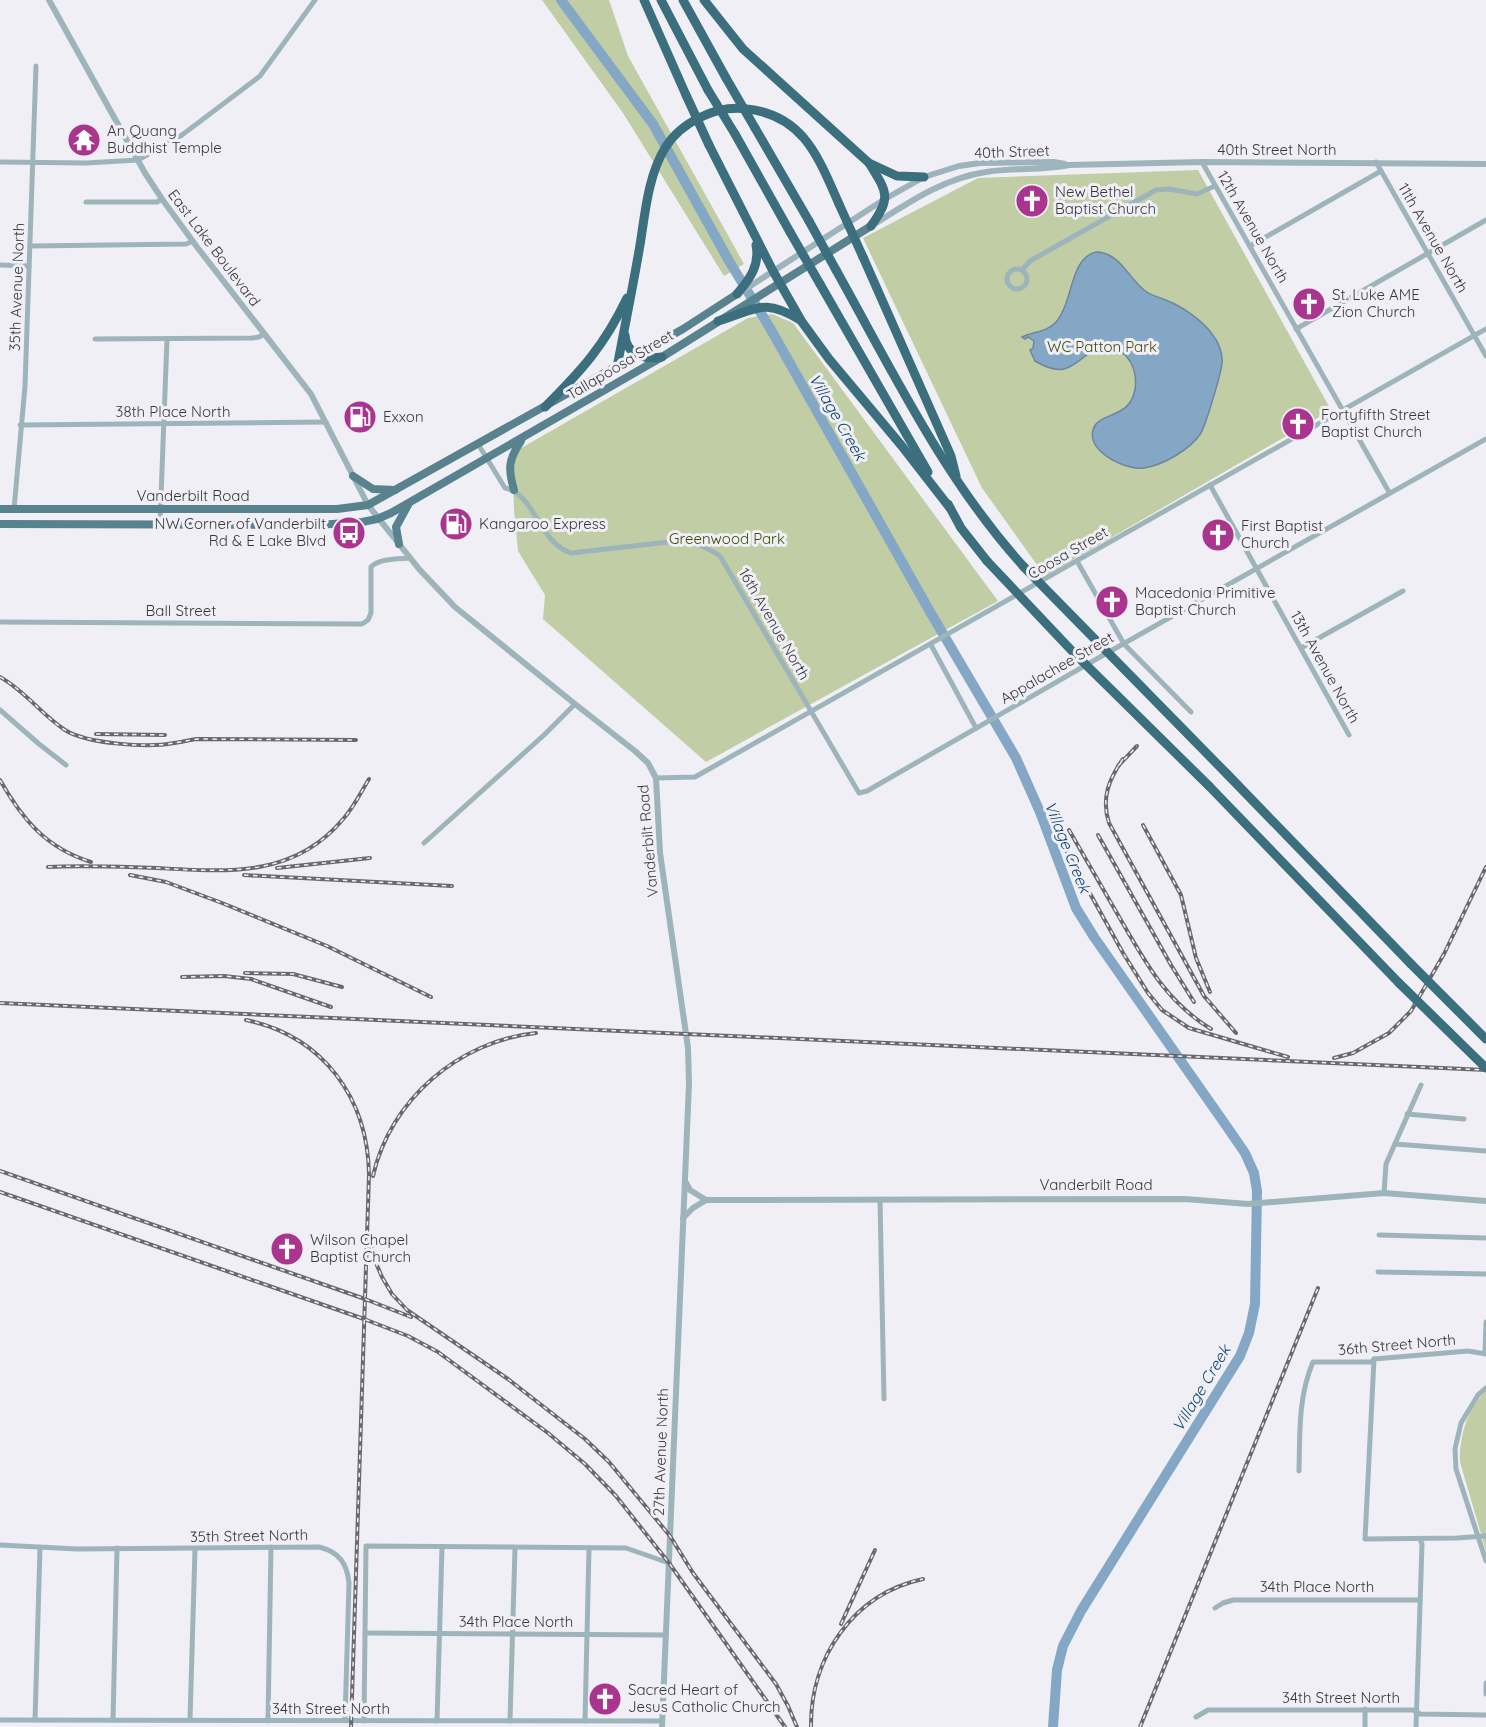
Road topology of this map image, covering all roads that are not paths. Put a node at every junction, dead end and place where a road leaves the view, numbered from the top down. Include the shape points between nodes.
1 (49, 0) edge
2 (315, 0) edge
3 (644, 0) edge
4 (661, 0) edge
5 (683, 0) edge
6 (704, 0) edge
7 (36, 66) dead end
8 (138, 160) junction
9 (0, 162) edge
10 (33, 162) junction
11 (1202, 162) junction
12 (1377, 162) junction
13 (869, 163) junction
14 (1486, 164) edge
15 (1069, 165) junction
16 (1381, 171) junction
17 (924, 177) junction
18 (1215, 186) junction
19 (162, 199) junction
20 (885, 199) junction
21 (86, 202) dead end
22 (746, 217) junction
23 (1486, 220) edge
24 (872, 226) junction
25 (193, 241) junction
26 (30, 246) junction
27 (1250, 246) junction
28 (1428, 254) junction
29 (0, 265) edge
30 (29, 266) junction
31 (1022, 270) dead end
32 (773, 271) junction
33 (751, 282) junction
34 (780, 284) junction
35 (633, 285) junction
36 (737, 294) joint
37 (746, 309) junction
38 (718, 321) joint
39 (802, 322) junction
40 (625, 326) junction
41 (1296, 329) junction
42 (1486, 329) edge
43 (264, 334) junction
44 (1475, 336) junction
45 (95, 339) dead end
46 (167, 339) junction
47 (638, 355) junction
48 (1486, 356) edge
49 (662, 357) junction
50 (617, 367) junction
51 (545, 407) junction
52 (1343, 411) junction
53 (326, 422) junction
54 (163, 423) junction
55 (20, 425) junction
56 (523, 438) junction
57 (1486, 439) edge
58 (478, 444) junction
59 (487, 459) junction
60 (353, 476) junction
61 (958, 484) junction
62 (1210, 485) junction
63 (399, 489) junction
64 (514, 490) junction
65 (1389, 492) junction
66 (410, 502) junction
67 (368, 505) junction
68 (0, 508) edge
69 (950, 508) junction
70 (14, 509) junction
71 (160, 509) junction
72 (377, 519) junction
73 (160, 523) junction
74 (0, 524) edge
75 (399, 544) junction
76 (410, 558) junction
77 (1077, 561) junction
78 (1257, 568) junction
79 (1403, 591) dead end
80 (0, 622) edge
81 (933, 644) junction
82 (1124, 644) junction
83 (1301, 648) junction
84 (575, 704) junction
85 (0, 710) edge
86 (812, 712) junction
87 (1191, 712) dead end
88 (978, 727) junction
89 (1348, 735) dead end
90 (66, 765) dead end
91 (656, 778) junction
92 (859, 793) joint
93 (424, 843) dead end
94 (1486, 1039) edge
95 (1486, 1068) edge
96 (1421, 1085) dead end
97 (1407, 1114) junction
98 (1464, 1119) dead end
99 (1395, 1144) junction
100 (1486, 1151) edge
101 (684, 1178) junction
102 (1384, 1193) junction
103 (880, 1199) junction
104 (706, 1200) junction
105 (1486, 1201) edge
106 (683, 1219) junction
107 (1379, 1235) dead end
108 (1486, 1238) edge
109 (1378, 1272) dead end
110 (1486, 1274) edge
111 (1486, 1322) edge
112 (1485, 1353) edge
113 (1374, 1359) junction
114 (1486, 1388) edge
115 (884, 1399) dead end
116 (1299, 1472) dead end
117 (1486, 1536) edge
118 (1479, 1537) junction
119 (1420, 1539) junction
120 (0, 1545) edge
121 (271, 1547) junction
122 (442, 1547) junction
123 (40, 1548) junction
124 (117, 1548) junction
125 (515, 1548) junction
126 (589, 1548) junction
127 (195, 1549) junction
128 (1486, 1561) edge
129 (669, 1563) junction
130 (1420, 1600) junction
131 (1215, 1608) dead end
132 (365, 1633) junction
133 (440, 1634) junction
134 (514, 1634) junction
135 (587, 1634) junction
136 (666, 1635) junction
137 (1486, 1683) edge
138 (1486, 1694) edge
139 (1365, 1709) junction
140 (1416, 1712) junction
141 (1486, 1715) edge
142 (1196, 1717) dead end
143 (0, 1720) edge
144 (35, 1720) junction
145 (95, 1720) junction
146 (113, 1720) junction
147 (190, 1720) junction
148 (268, 1720) junction
149 (345, 1720) junction
150 (363, 1720) junction
151 (437, 1721) junction
152 (510, 1721) junction
153 (585, 1721) junction
154 (223, 1724) edge
155 (482, 1724) edge
156 (553, 1724) edge
157 (602, 1724) edge
158 (662, 1724) edge
159 (95, 1727) edge
160 (1365, 1727) edge
161 (1416, 1727) edge

1 - 8 street, East Lake Boulevard
2 - 8 street via 260,76 182,135
3 - 22 highway, bridge
4 - 69 highway, bridge via 708,90
5 - 61 highway, bridge
6 - 13 highway via 743,49
7 - 10 street, 35th Avenue North
8 - 10 street
8 - 19 street, East Lake Boulevard
9 - 10 street
10 - 26 street, 35th Avenue North
11 - 12 street, 40th Street North
11 - 15 street, 40th Street North
11 - 18 street, 12th Avenue North
12 - 14 street, 40th Street North
12 - 16 street, 11th Avenue North
13 - 17 highway via 897,176
13 - 20 highway via 882,184
15 - 17 street, 40th Street via 980,163
15 - 24 street, 40th Street via 987,171 961,177
16 - 27 street
16 - 28 street, 11th Avenue North
17 - 20 street, 40th Street
18 - 27 street, 12th Avenue North
18 - 31 street via 1197,194 1156,190 1030,261
19 - 21 street
19 - 25 street, East Lake Boulevard
20 - 24 highway
20 - 32 street, 40th Street
22 - 32 highway
22 - 33 highway via 758,255
23 - 28 street
24 - 34 main road
25 - 26 street
25 - 43 street, East Lake Boulevard
26 - 30 street, 35th Avenue North
27 - 41 street, 12th Avenue North
28 - 41 street
28 - 44 street, 11th Avenue North
29 - 30 street
30 - 55 street, 35th Avenue North via 26,386
32 - 33 street
32 - 34 highway
33 - 36 highway
34 - 37 main road
34 - 39 highway
35 - 40 highway
35 - 51 highway via 597,351
35 - 61 highway, bridge via 652,179 659,159 674,137 684,126 732,107 780,118 800,132 819,157 951,456
36 - 47 main road, Tallapoosa Street
37 - 38 highway
37 - 39 highway via 770,306
38 - 49 main road, Tallapoosa Street
39 - 69 highway
40 - 47 highway via 628,347
40 - 50 highway
41 - 52 street, 12th Avenue North
42 - 44 street, Coosa Street
43 - 46 street via 252,338
43 - 53 street, East Lake Boulevard via 311,394
44 - 48 street, 11th Avenue North
44 - 52 street, Coosa Street
45 - 46 street
46 - 54 street
47 - 49 highway
47 - 50 main road, Tallapoosa Street
49 - 56 main road, Tallapoosa Street
50 - 51 main road, Tallapoosa Street
51 - 58 main road, Tallapoosa Street
52 - 62 street, Coosa Street
52 - 65 street, 12th Avenue North
53 - 54 street, 38th Place North
53 - 60 street, East Lake Boulevard
54 - 55 street, 38th Place North
54 - 71 street
55 - 70 street, 35th Avenue North
56 - 59 main road, Tallapoosa Street
56 - 64 main road via 510,461
57 - 65 street, Appalachee Street
58 - 59 street, 16th Avenue North
58 - 63 main road, Tallapoosa Street
59 - 64 street, 16th Avenue North via 505,488
59 - 66 main road, Tallapoosa Street
60 - 63 main road via 373,489
60 - 67 street, East Lake Boulevard
61 - 94 highway, bridge via 1024,567
62 - 77 street, Coosa Street
62 - 78 street, 13th Avenue North
63 - 67 main road, Tallapoosa Street
64 - 86 street, 16th Avenue North via 552,543 571,553 685,541 705,546 720,556
65 - 78 street, Appalachee Street
66 - 72 main road, Tallapoosa Street
66 - 75 main road via 396,527
67 - 71 main road, Vanderbilt Road via 337,509
67 - 72 street, Vanderbilt Road
68 - 70 main road, Vanderbilt Road
69 - 95 highway, bridge via 987,561 1080,659
70 - 71 main road, Vanderbilt Road
71 - 73 street
72 - 73 main road, Vanderbilt Road via 317,525
72 - 75 street, Vanderbilt Road
73 - 74 main road, Vanderbilt Road
75 - 76 street, Vanderbilt Road
76 - 80 street, Ball Street via 380,561 371,567 371,614 362,624
76 - 84 street, Vanderbilt Road via 455,607
77 - 81 street, Coosa Street
77 - 82 street
78 - 82 street, Appalachee Street
78 - 83 street, 13th Avenue North
79 - 83 street
81 - 86 street, Coosa Street
81 - 88 street
82 - 87 street
82 - 88 street, Appalachee Street
83 - 89 street, 13th Avenue North
84 - 91 street, Vanderbilt Road via 635,751
84 - 93 street
85 - 90 street
86 - 91 street, Coosa Street via 695,777
86 - 92 street, 16th Avenue North
88 - 92 street, Appalachee Street
91 - 101 street, Vanderbilt Road via 660,852 687,1048
96 - 97 street
97 - 98 street
97 - 99 street
99 - 100 street
99 - 102 street via 1386,1164
101 - 104 street via 690,1190
101 - 106 street, 27th Avenue North
102 - 103 street, Vanderbilt Road via 1248,1204 1185,1199
102 - 105 street, Vanderbilt Road
103 - 104 street, Vanderbilt Road
103 - 115 street
104 - 106 street
106 - 129 street, 27th Avenue North
107 - 108 street
109 - 110 street
111 - 112 street
112 - 113 street, 36th Street North
113 - 116 street, 36th Street North via 1313,1362 1305,1380 1301,1408
113 - 119 street via 1365,1539
114 - 118 street via 1461,1424 1455,1449 1456,1469
117 - 118 street
118 - 119 street
118 - 128 street
119 - 130 street
120 - 123 street, 35th Street North
121 - 127 street, 35th Street North
121 - 148 street
121 - 149 street, 35th Street North via 319,1547 335,1553 346,1566 349,1597
122 - 125 street
122 - 132 street via 366,1546
122 - 133 street
123 - 124 street, 35th Street North
123 - 144 street
124 - 127 street, 35th Street North
124 - 146 street
125 - 126 street
125 - 134 street
126 - 129 street via 626,1548
126 - 135 street
127 - 147 street
129 - 136 street, 27th Avenue North
130 - 131 street, 34th Place North via 1233,1600
130 - 140 street
132 - 133 street, 34th Place North
132 - 150 street
133 - 134 street, 34th Place North
133 - 151 street
134 - 135 street, 34th Place North
134 - 152 street
135 - 136 street, 34th Place North
135 - 153 street
136 - 158 street, 27th Avenue North
137 - 138 street
139 - 140 street, 34th Street North
139 - 142 street, 34th Street North via 1208,1710
139 - 160 street
140 - 141 street, 34th Street North
140 - 161 street
143 - 144 street, 34th Street North
144 - 145 street, 34th Street North
145 - 146 street, 34th Street North
145 - 159 street
146 - 147 street, 34th Street North
147 - 154 street, 34th Street North
148 - 149 street, 34th Street North
148 - 154 street, 34th Street North
149 - 150 street, 34th Street North
150 - 151 street, 34th Street North
151 - 155 street, 34th Street North
152 - 155 street, 34th Street North
152 - 156 street, 34th Street North
153 - 156 street, 34th Street North
153 - 157 street, 34th Street North
157 - 158 street, 34th Street North

